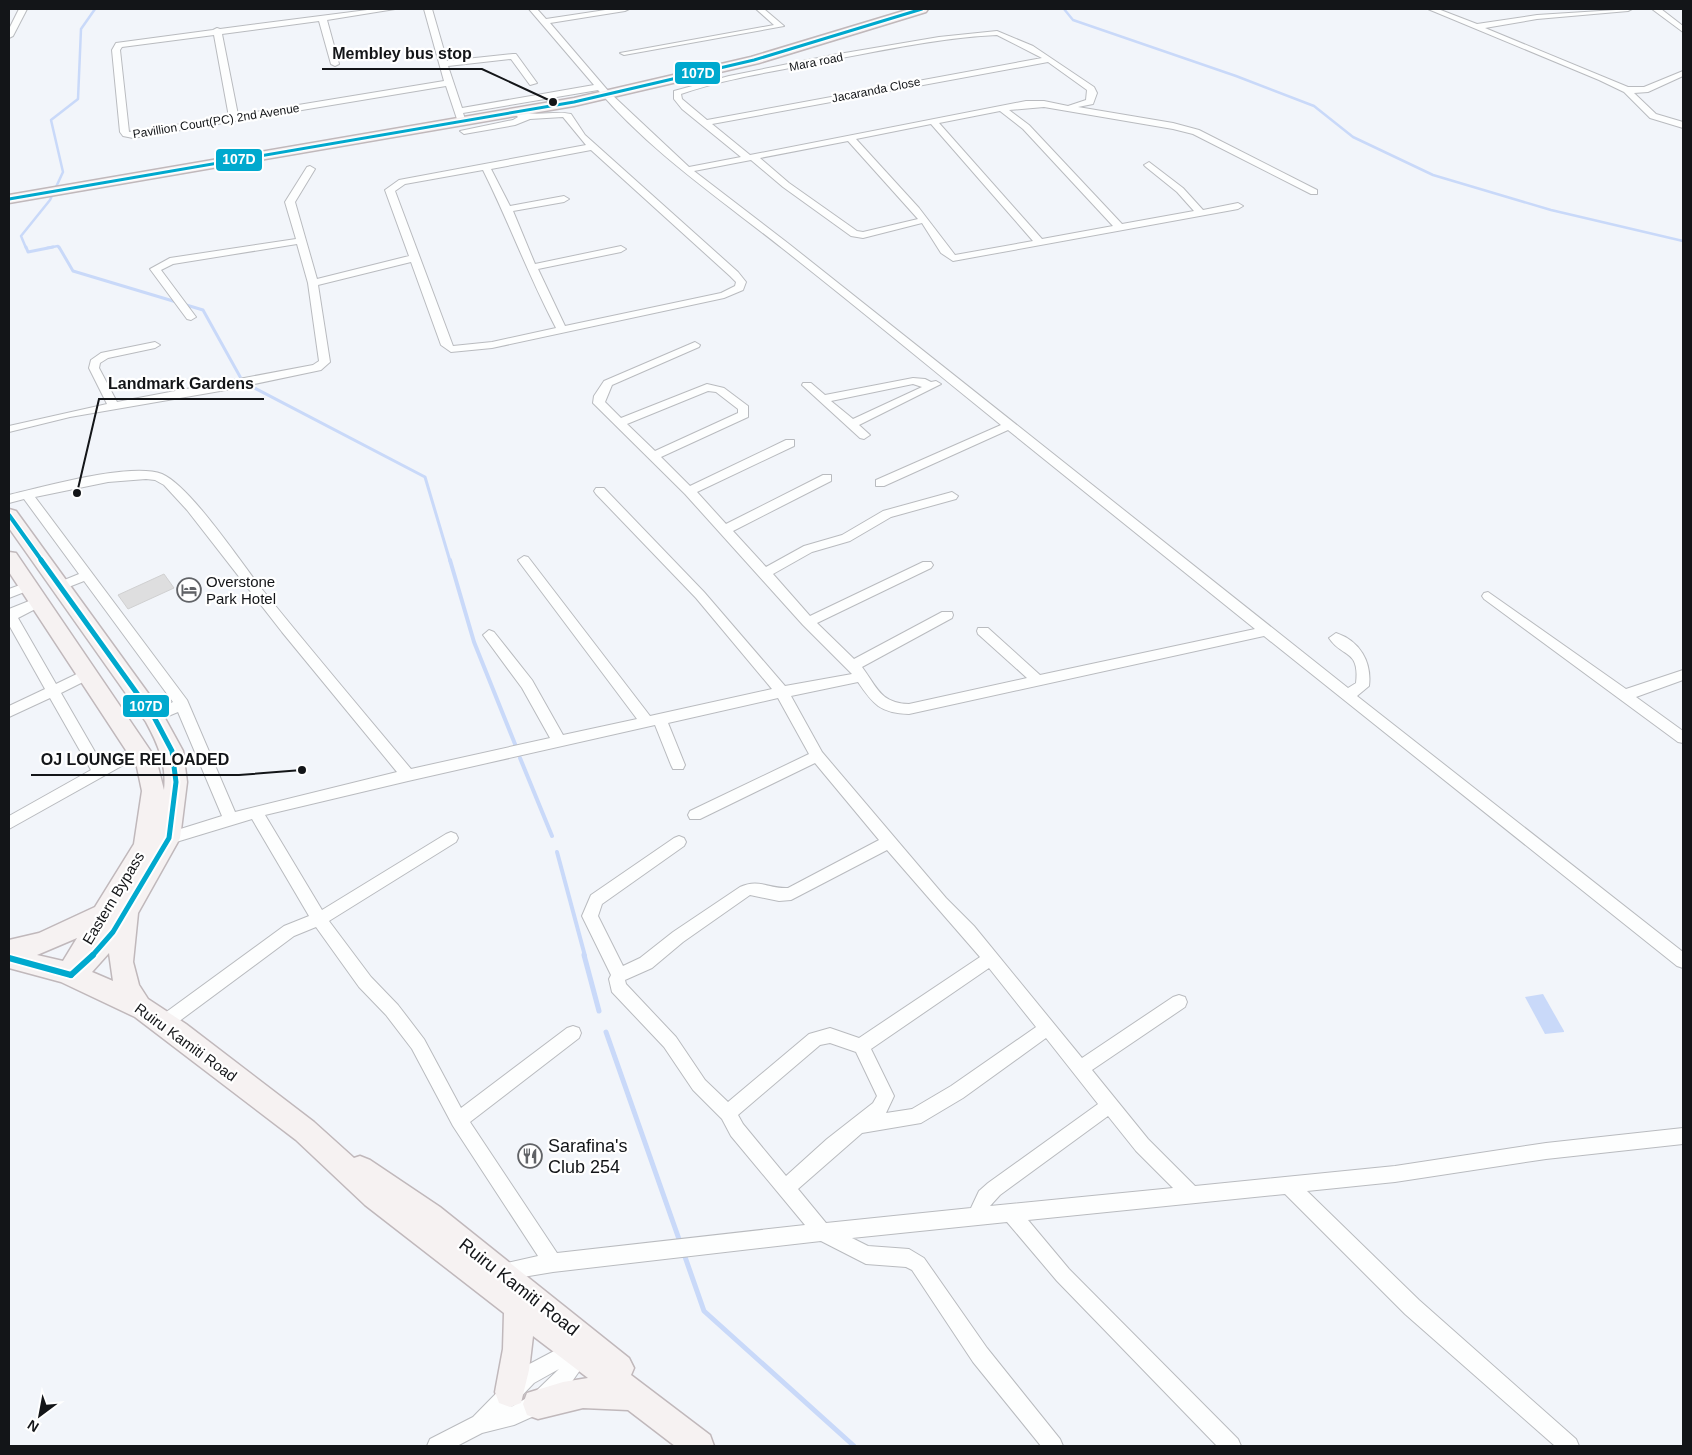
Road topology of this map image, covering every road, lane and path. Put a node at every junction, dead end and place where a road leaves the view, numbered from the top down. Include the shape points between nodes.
1 (23, 9) edge
2 (391, 9) edge
3 (428, 9) edge
4 (533, 9) edge
5 (625, 9) edge
6 (760, 9) edge
7 (922, 9) edge
8 (1432, 9) edge
9 (1525, 9) edge
10 (1628, 9) edge
11 (1656, 9) edge
12 (606, 10) edge
13 (19, 17) junction
14 (324, 17) junction
15 (1538, 17) junction
16 (9, 19) edge
17 (544, 22) junction
18 (1477, 26) junction
19 (218, 30) junction
20 (1683, 30) edge
21 (9, 36) edge
22 (624, 53) dead end
23 (1046, 60) junction
24 (335, 64) dead end
25 (443, 64) junction
26 (1683, 73) edge
27 (449, 83) junction
28 (533, 83) dead end
29 (1627, 90) junction
30 (604, 91) junction
31 (1066, 107) junction
32 (1002, 109) junction
33 (522, 115) junction
34 (234, 118) junction
35 (462, 121) junction
36 (932, 121) junction
37 (705, 123) junction
38 (1683, 125) edge
39 (850, 138) junction
40 (592, 147) junction
41 (751, 157) junction
42 (1149, 164) dead end
43 (486, 167) junction
44 (310, 169) dead end
45 (687, 170) junction
46 (1314, 192) dead end
47 (564, 199) dead end
48 (9, 200) edge
49 (1238, 206) dead end
50 (507, 209) junction
51 (1200, 212) junction
52 (924, 220) junction
53 (1120, 228) junction
54 (300, 240) junction
55 (1039, 242) junction
56 (621, 249) dead end
57 (413, 258) junction
58 (533, 267) junction
59 (313, 283) junction
60 (191, 317) dead end
61 (562, 330) junction
62 (155, 345) dead end
63 (695, 345) dead end
64 (950, 378) junction
65 (807, 385) dead end
66 (930, 387) junction
67 (822, 399) junction
68 (113, 406) junction
69 (619, 423) junction
70 (852, 424) junction
71 (1010, 425) junction
72 (9, 429) edge
73 (864, 435) dead end
74 (790, 444) dead end
75 (653, 456) junction
76 (828, 478) dead end
77 (880, 484) dead end
78 (600, 491) dead end
79 (689, 491) junction
80 (27, 495) junction
81 (952, 496) dead end
82 (9, 499) edge
83 (9, 515) edge
84 (724, 530) junction
85 (9, 558) edge
86 (524, 560) dead end
87 (927, 565) dead end
88 (766, 573) junction
89 (86, 576) junction
90 (61, 586) junction
91 (9, 594) edge
92 (33, 594) junction
93 (1488, 596) dead end
94 (947, 615) dead end
95 (9, 616) edge
96 (808, 622) junction
97 (983, 631) dead end
98 (1266, 631) junction
99 (489, 635) dead end
100 (1336, 638) dead end
101 (857, 671) junction
102 (88, 674) junction
103 (1683, 676) edge
104 (1038, 681) junction
105 (52, 692) junction
106 (782, 692) junction
107 (1625, 695) junction
108 (1347, 696) junction
109 (182, 704) junction
110 (9, 712) edge
111 (154, 717) junction
112 (654, 721) junction
113 (1683, 738) edge
114 (559, 742) junction
115 (138, 750) junction
116 (817, 756) junction
117 (678, 765) dead end
118 (99, 772) junction
119 (408, 775) junction
120 (255, 812) junction
121 (695, 816) dead end
122 (231, 819) junction
123 (9, 823) edge
124 (169, 838) junction
125 (451, 838) dead end
126 (679, 842) dead end
127 (889, 842) junction
128 (145, 845) junction
129 (127, 911) junction
130 (103, 915) junction
131 (319, 919) junction
132 (9, 950) edge
133 (9, 958) edge
134 (991, 958) junction
135 (1683, 961) edge
136 (71, 975) junction
137 (619, 975) junction
138 (1179, 1002) dead end
139 (140, 1006) junction
140 (164, 1023) junction
141 (1046, 1029) junction
142 (574, 1034) dead end
143 (861, 1046) junction
144 (1079, 1069) junction
145 (1109, 1106) junction
146 (728, 1113) junction
147 (459, 1120) junction
148 (860, 1126) junction
149 (1683, 1136) edge
150 (1288, 1185) junction
151 (786, 1188) junction
152 (1193, 1196) junction
153 (1010, 1212) junction
154 (977, 1216) junction
155 (822, 1232) junction
156 (553, 1264) junction
157 (490, 1274) junction
158 (518, 1306) junction
159 (577, 1353) junction
160 (510, 1392) junction
161 (630, 1395) junction
162 (538, 1404) junction
163 (480, 1424) junction
164 (437, 1446) edge
165 (699, 1446) edge
166 (706, 1446) edge
167 (1053, 1446) edge
168 (1231, 1446) edge
169 (1568, 1446) edge

1 - 13 street
2 - 14 street, Pavillion Court(PC) 2nd Avenue
3 - 25 street
4 - 17 street
5 - 12 street
6 - 22 street via 780,26
7 - 30 main road via 754,60
8 - 18 street
9 - 15 street
10 - 15 street
11 - 20 street
12 - 17 street
13 - 16 street
13 - 21 street
14 - 19 street, Pavillion Court(PC) 2nd Avenue
14 - 24 street via 323,26
15 - 18 street
17 - 30 street
18 - 29 street
19 - 34 street
19 - 34 street, Pavillion Court(PC) 2nd Avenue via 117,46 124,132 133,136
23 - 31 street via 1093,91 1090,102
23 - 37 street, Jacaranda Close
23 - 37 street, Mara road via 1011,38 991,32 756,72 679,91 680,103
25 - 27 street
25 - 28 street via 512,56
26 - 29 street via 1645,90
27 - 34 street, Pavillion Court(PC) 2nd Avenue
27 - 35 street
29 - 38 street via 1653,116
30 - 33 main road
30 - 35 street
30 - 45 street
31 - 32 street via 1036,104
31 - 46 street via 1196,132
32 - 36 street
32 - 53 street via 1026,127
33 - 35 main road
33 - 40 street via 566,115
35 - 48 main road
36 - 39 street
36 - 55 street
37 - 41 street, Mara road
39 - 41 street
39 - 52 street
40 - 43 street
40 - 61 street via 741,282 734,292 724,295
41 - 45 street
41 - 52 street, Mara road via 854,234 863,235
42 - 51 street
43 - 50 street
43 - 57 street via 402,182 390,190
44 - 54 street via 290,202
45 - 64 street
47 - 50 street
49 - 51 street
50 - 58 street
51 - 53 street
52 - 55 street via 953,258
53 - 55 street
54 - 59 street
54 - 60 street via 160,264 156,269 159,276
56 - 58 street
57 - 59 street
57 - 61 street via 443,338 451,349 492,345
58 - 61 street
59 - 68 street via 324,360 322,365 310,371
62 - 68 street via 104,355 95,362 94,368
63 - 69 street via 608,383 599,403
64 - 66 street
64 - 71 street
65 - 67 street
66 - 67 street via 921,381 913,381
66 - 70 street
67 - 70 street
68 - 72 street
69 - 75 street
69 - 75 street via 707,387 720,390 744,408 744,415
70 - 73 street
71 - 77 street
71 - 98 street
74 - 79 street
75 - 79 street
76 - 84 street
78 - 106 street via 700,595
79 - 84 street
80 - 82 street
80 - 89 street
80 - 119 street via 137,475 159,477 202,520 252,586
81 - 88 street via 887,514 852,535 808,550
83 - 90 main road, Eastern Bypass
84 - 88 street
85 - 92 main road, Eastern Bypass
86 - 112 street
87 - 96 street
88 - 96 street
89 - 90 street
89 - 109 street
90 - 111 main road, Eastern Bypass
91 - 92 street
92 - 95 street
92 - 102 main road, Eastern Bypass
93 - 107 street
94 - 101 street
95 - 105 street
96 - 101 street
97 - 104 street
98 - 104 street
98 - 108 street
99 - 114 street via 527,684
100 - 108 street via 1351,648 1366,672 1362,686
101 - 104 street via 884,706 895,710 909,710
101 - 106 street via 840,682
102 - 105 street
102 - 115 main road, Eastern Bypass
103 - 107 street
105 - 110 street
105 - 118 street
106 - 112 street
106 - 116 street
107 - 113 street
108 - 135 street
109 - 111 street
109 - 122 street
111 - 124 main road, Eastern Bypass via 172,751 176,782
112 - 114 street
112 - 117 street
114 - 119 street
115 - 118 street
115 - 128 main road, Eastern Bypass via 148,765 153,791
116 - 121 street
116 - 127 street
118 - 123 street
119 - 120 street
120 - 122 street
120 - 131 street
122 - 124 street
124 - 128 street
124 - 129 main road, Eastern Bypass
125 - 131 street
126 - 137 street via 596,900 592,907 590,916
127 - 134 street
127 - 137 street via 791,894 779,895 752,888 745,891 646,963
128 - 130 main road, Eastern Bypass
129 - 136 main road, Eastern Bypass via 98,950
129 - 139 main road via 121,972 124,983
130 - 132 main road via 42,943
130 - 136 main road, Eastern Bypass via 76,960
131 - 140 street via 289,931
131 - 147 street via 365,982 418,1044
133 - 136 main road, Ruiru Kamiti Road
134 - 141 street
134 - 143 street
136 - 139 main road, Ruiru Kamiti Road
137 - 146 street via 618,987 670,1042 699,1086
138 - 144 street
139 - 140 main road, Ruiru Kamiti Road
140 - 157 main road, Ruiru Kamiti Road via 319,1144 375,1196
141 - 144 street
141 - 148 street via 957,1092 915,1117
142 - 147 street
143 - 146 street via 839,1036 827,1035 815,1040
143 - 148 street via 886,1096 879,1109
144 - 145 street
145 - 152 street
145 - 154 street via 994,1189 985,1198
146 - 151 street via 737,1130
147 - 156 street
148 - 151 street via 833,1145
149 - 150 street
150 - 152 street
150 - 169 street via 1412,1306
151 - 155 street
152 - 153 street
153 - 154 street
153 - 168 street via 1062,1275
154 - 155 street
155 - 156 street
155 - 167 street via 866,1255 909,1258 918,1264 980,1355
156 - 157 street
157 - 158 main road, Ruiru Kamiti Road
157 - 166 main road, Ruiru Kamiti Road via 630,1377
158 - 159 main road, Ruiru Kamiti Road
158 - 160 main road via 519,1347
159 - 160 street via 527,1376
159 - 161 main road, Ruiru Kamiti Road
159 - 162 street via 556,1388
160 - 163 street
161 - 162 main road via 587,1391
161 - 165 main road, Ruiru Kamiti Road
162 - 163 street via 520,1413
163 - 164 street

